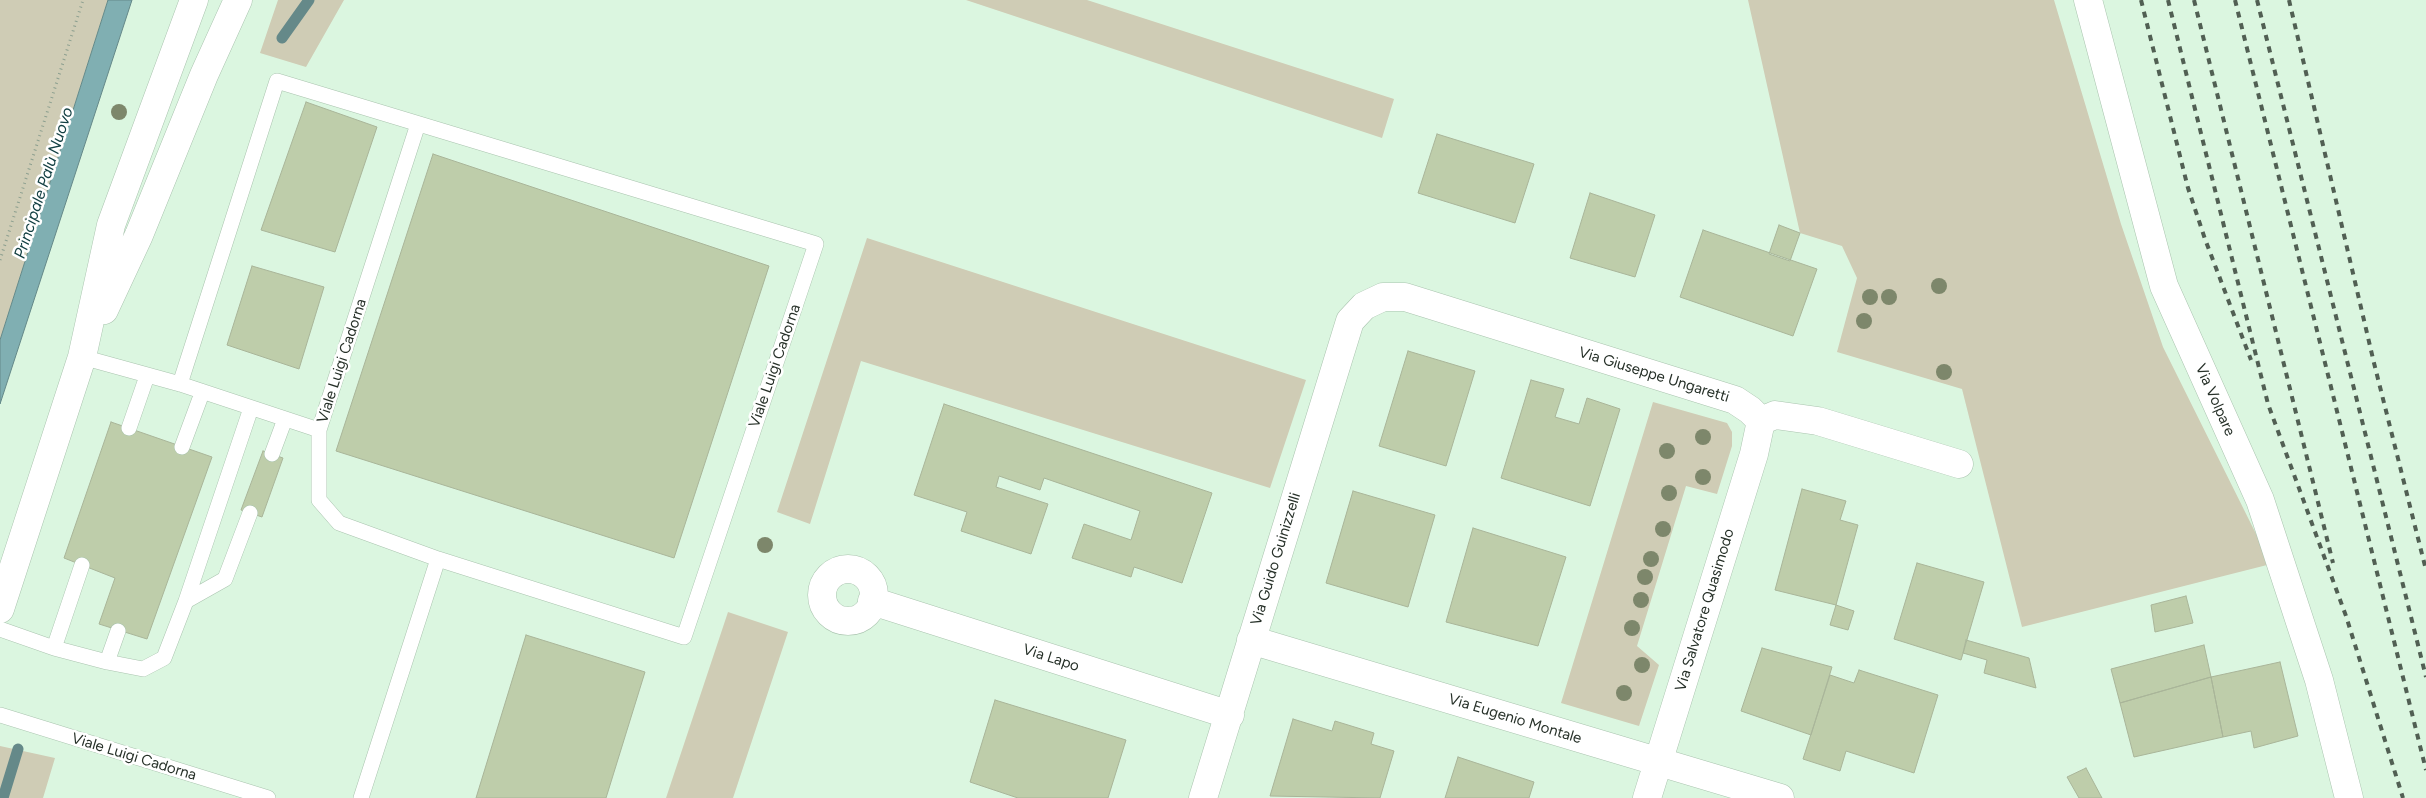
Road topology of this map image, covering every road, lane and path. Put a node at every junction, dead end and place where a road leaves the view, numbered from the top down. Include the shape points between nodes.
1 (83, 0) edge
2 (194, 0) edge
3 (238, 0) edge
4 (2088, 0) edge
5 (418, 124) junction
6 (0, 260) edge
7 (1350, 321) joint
8 (82, 357) junction
9 (147, 376) junction
10 (180, 384) junction
11 (202, 393) junction
12 (251, 408) junction
13 (285, 419) junction
14 (1761, 422) junction
15 (129, 428) dead end
16 (319, 430) junction
17 (182, 447) dead end
18 (272, 454) dead end
19 (1959, 464) dead end
20 (250, 513) dead end
21 (438, 559) junction
22 (82, 565) dead end
23 (186, 601) junction
24 (872, 601) dead end
25 (0, 609) edge
26 (0, 629) edge
27 (118, 630) dead end
28 (1251, 640) junction
29 (54, 648) junction
30 (107, 662) junction
31 (0, 715) edge
32 (1230, 715) junction
33 (1658, 762) junction
34 (268, 798) edge
35 (361, 798) edge
36 (1203, 798) edge
37 (1646, 798) edge
38 (1780, 798) edge
39 (2349, 798) edge

1 - 6 path
2 - 8 street via 112,225
3 - 8 street via 139,235
4 - 39 street, Via Volpare via 2164,286 2260,500 2319,680
5 - 10 lane, Viale Luigi Cadorna via 277,81
5 - 16 lane, Viale Luigi Cadorna
5 - 21 lane, Viale Luigi Cadorna via 816,244 684,637
7 - 14 street, Via Giuseppe Ungaretti via 1364,306 1383,297 1405,297 1735,400
7 - 28 street, Via Guido Guinizzelli
8 - 9 lane
8 - 25 street
9 - 10 lane
9 - 15 lane
10 - 11 lane
11 - 12 lane
11 - 17 lane
12 - 13 lane
12 - 23 lane
13 - 16 lane
13 - 18 lane
14 - 19 street via 1775,416 1818,421
14 - 33 street, Via Salvatore Quasimodo via 1754,454
16 - 21 lane, Viale Luigi Cadorna via 319,500 339,523
20 - 23 lane via 225,579
21 - 35 lane
22 - 29 lane
23 - 30 lane via 164,658 143,669
24 - 32 street, Via Lapo
26 - 29 lane
27 - 30 lane
28 - 32 street, Via Guido Guinizzelli
28 - 33 street, Via Eugenio Montale
29 - 30 lane
31 - 34 lane, Viale Luigi Cadorna
32 - 36 street, Via Guido Guinizzelli
33 - 37 street, Via Salvatore Quasimodo
33 - 38 street, Via Eugenio Montale

